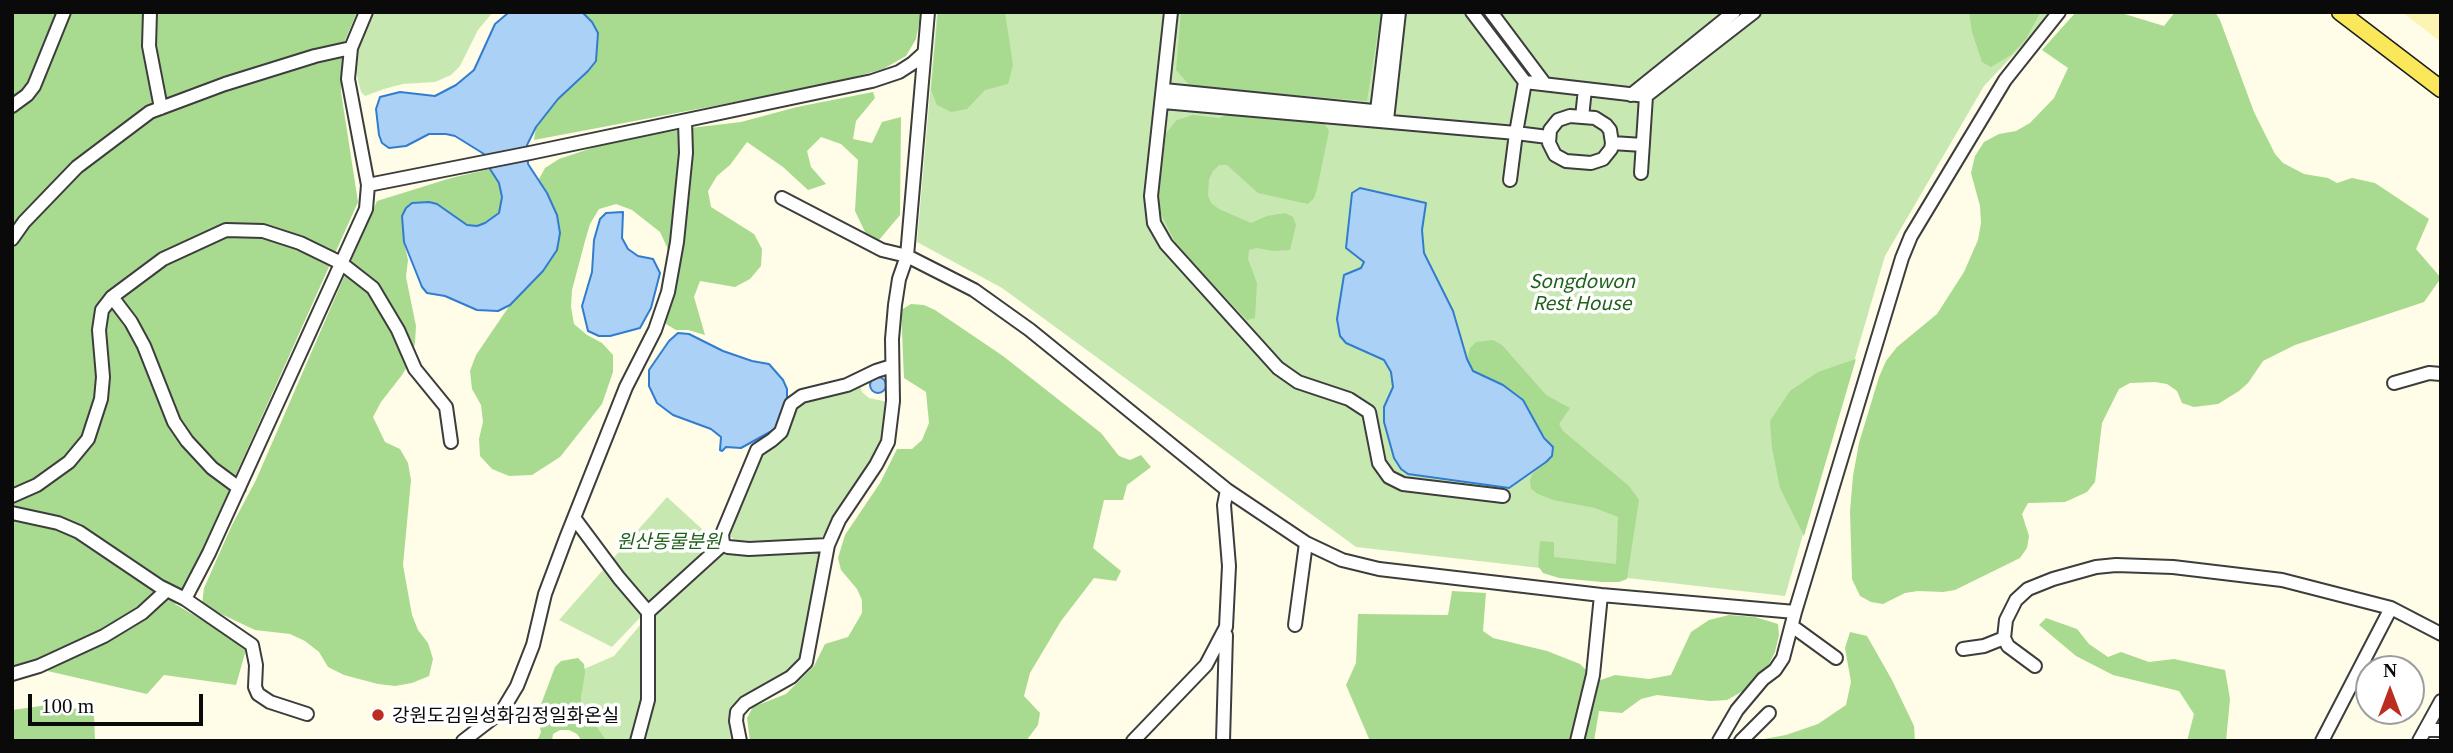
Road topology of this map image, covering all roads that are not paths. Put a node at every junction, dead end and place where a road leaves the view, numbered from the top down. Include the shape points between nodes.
1 (64, 12) edge
2 (150, 12) edge
3 (366, 12) edge
4 (928, 12) edge
5 (1171, 12) edge
6 (1389, 12) edge
7 (1399, 12) edge
8 (1472, 12) edge
9 (1491, 12) edge
10 (1734, 12) edge
11 (1754, 12) edge
12 (2059, 12) edge
13 (2340, 12) edge
14 (351, 48) junction
15 (924, 53) junction
16 (1525, 82) junction
17 (1545, 84) junction
18 (1585, 89) junction
19 (2441, 89) edge
20 (1631, 95) junction
21 (1163, 96) junction
22 (1646, 96) junction
23 (12, 106) edge
24 (161, 108) junction
25 (1382, 116) junction
26 (1582, 117) junction
27 (685, 121) junction
28 (1516, 133) junction
29 (1548, 137) junction
30 (1612, 142) junction
31 (1643, 145) junction
32 (1641, 173) dead end
33 (1510, 180) dead end
34 (368, 185) junction
35 (782, 198) dead end
36 (12, 214) edge
37 (24, 222) junction
38 (12, 239) edge
39 (907, 256) junction
40 (341, 263) junction
41 (112, 297) junction
42 (892, 366) junction
43 (2441, 374) edge
44 (2394, 383) dead end
45 (451, 442) dead end
46 (239, 488) junction
47 (1227, 490) junction
48 (12, 496) edge
49 (1503, 496) dead end
50 (12, 513) edge
51 (575, 519) junction
52 (1306, 543) junction
53 (723, 544) junction
54 (828, 545) junction
55 (167, 590) junction
56 (1601, 595) junction
57 (186, 599) junction
58 (2392, 608) junction
59 (648, 612) junction
60 (1795, 612) junction
61 (1295, 625) dead end
62 (1792, 626) junction
63 (1226, 627) junction
64 (2441, 634) edge
65 (2004, 638) junction
66 (1963, 649) dead end
67 (1836, 658) dead end
68 (2035, 666) dead end
69 (12, 674) edge
70 (2441, 701) edge
71 (1769, 713) dead end
72 (307, 714) dead end
73 (2441, 730) edge
74 (2422, 735) edge
75 (463, 741) edge
76 (637, 741) edge
77 (740, 741) edge
78 (1132, 741) edge
79 (1223, 741) edge
80 (1577, 741) edge
81 (1719, 741) edge
82 (1741, 741) edge
83 (2322, 741) edge

1 - 23 street via 34,86
2 - 24 street via 149,46
3 - 14 street
4 - 15 street
5 - 21 street
6 - 25 street
7 - 25 street
8 - 16 street
9 - 17 street
10 - 20 street
11 - 22 street
12 - 60 street via 2005,80 1911,236
13 - 19 main road
14 - 24 street via 225,84
14 - 34 street via 348,79
15 - 27 street via 900,72 872,81
15 - 39 street
16 - 17 street
16 - 28 street
17 - 18 street
18 - 20 street
18 - 26 street
20 - 22 street
21 - 25 street
21 - 49 street via 1151,196 1154,223 1166,244 1278,368 1298,382 1349,399 1369,412 1379,463 1389,477 1403,484
22 - 31 street
24 - 37 street via 77,167
25 - 28 street
26 - 29 street via 1558,120
26 - 30 street via 1606,125
27 - 34 street
27 - 51 street via 680,217 668,292
28 - 29 street
28 - 33 street
29 - 30 street via 1555,155 1577,168 1603,159
30 - 31 street
31 - 32 street
34 - 40 street via 366,209
35 - 39 street via 882,250
36 - 37 street
37 - 38 street
39 - 42 street via 895,305
39 - 47 street via 974,290 1030,330
40 - 41 street via 263,231 226,230 163,259
40 - 45 street via 373,288 415,369 446,407
40 - 46 street
41 - 46 street via 144,346 174,422 212,468
41 - 48 street via 102,310 101,400 88,439 69,462
42 - 53 street via 847,385 802,396 791,404 780,432 757,450 722,534
42 - 54 street via 888,442
43 - 44 street
46 - 57 street
47 - 52 street
47 - 63 street via 1223,505 1229,566
50 - 55 street via 79,532
51 - 59 street
51 - 75 street via 545,594 517,686 502,711
52 - 56 street via 1342,560 1379,569
52 - 61 street
53 - 54 street via 749,549
53 - 59 street
54 - 77 street via 806,662 792,677 737,712
55 - 57 street
55 - 69 street via 142,613 104,636
56 - 60 street
56 - 80 street via 1593,675
57 - 72 street via 252,645 258,694
58 - 64 street
58 - 65 street via 2282,580 2116,565 2028,589 2006,620
58 - 83 street
59 - 76 street via 648,700
60 - 62 street
62 - 67 street
62 - 81 street via 1783,658 1737,710
63 - 78 street via 1206,665
63 - 79 street
65 - 66 street
65 - 68 street
70 - 74 street
71 - 82 street
73 - 74 street

